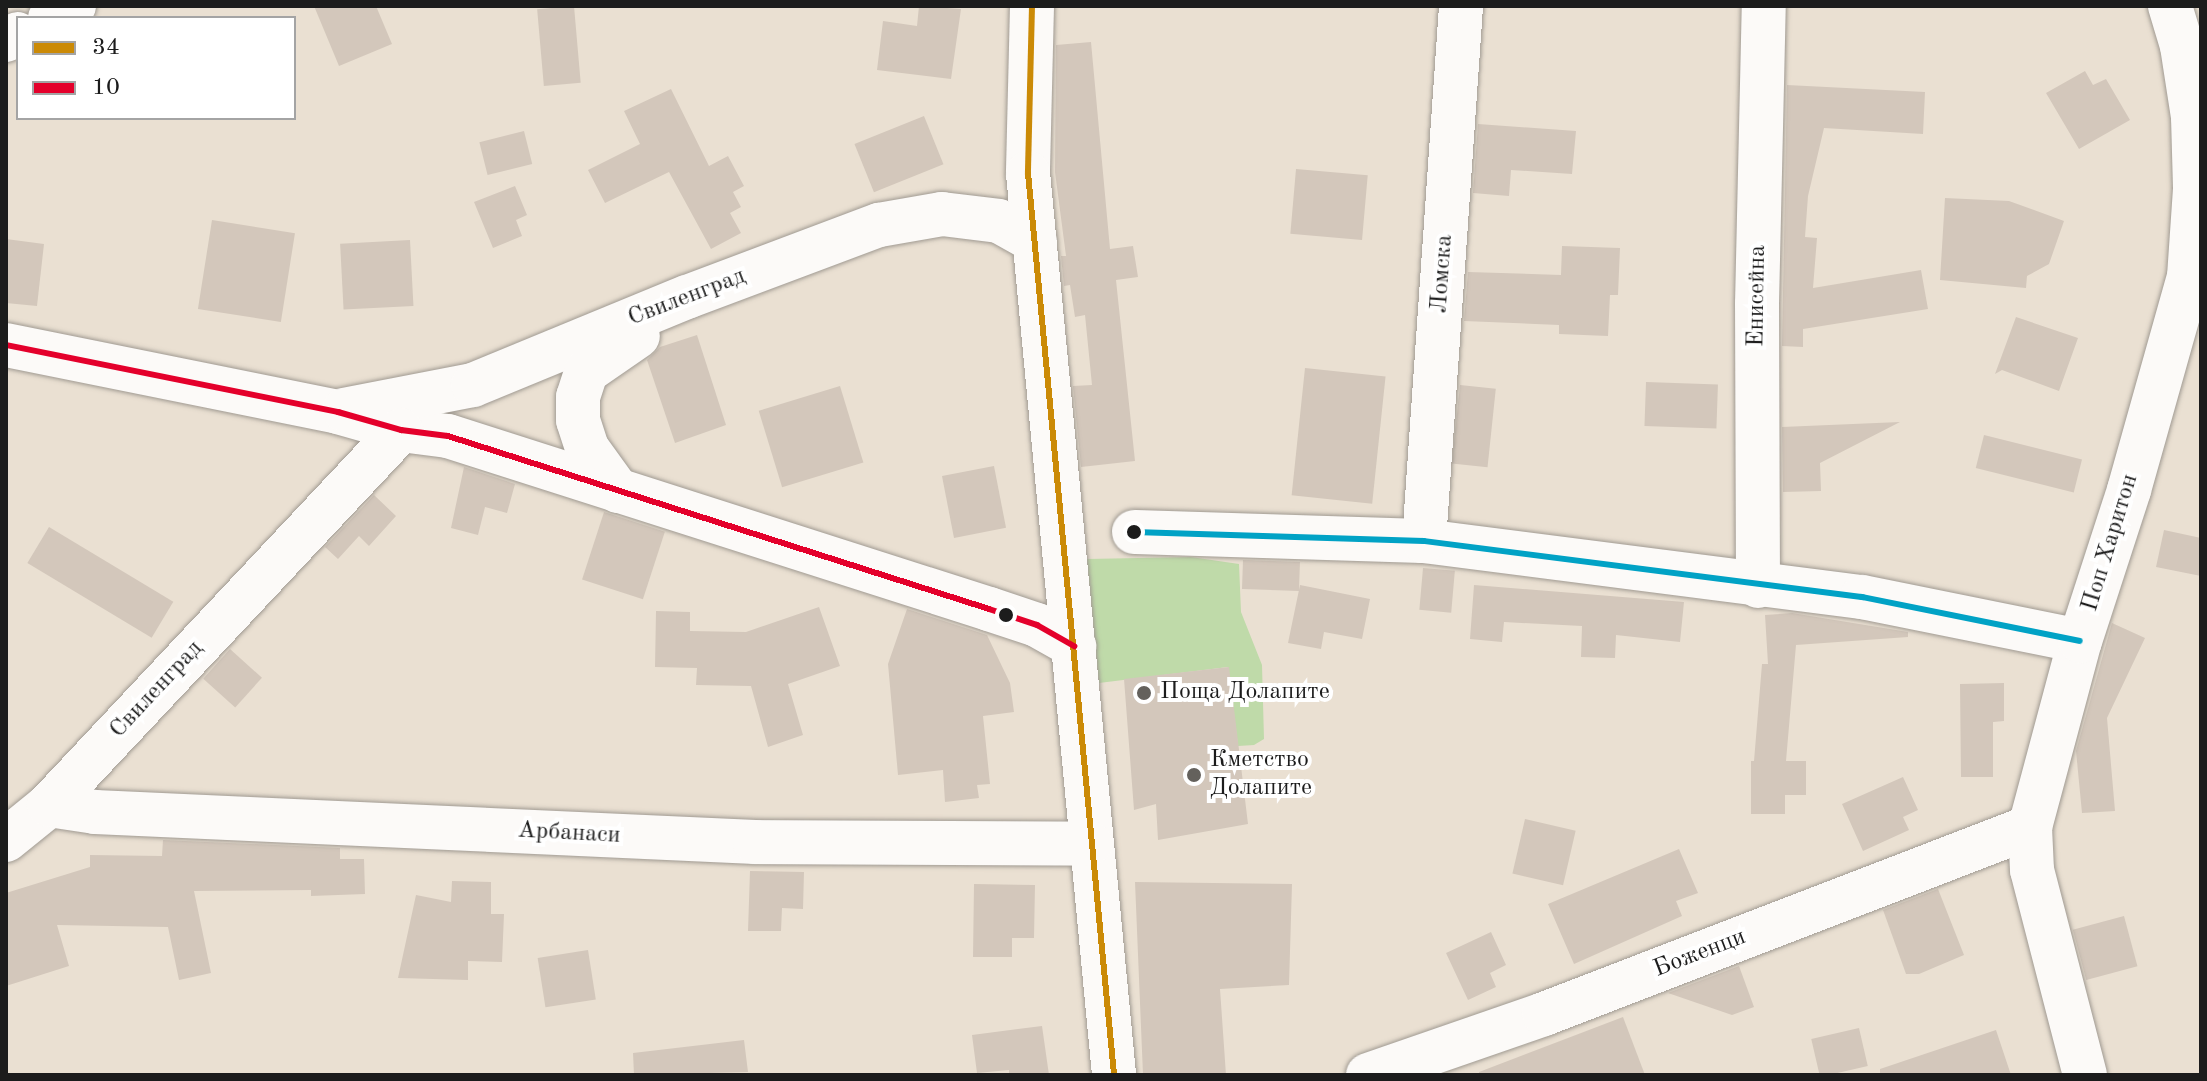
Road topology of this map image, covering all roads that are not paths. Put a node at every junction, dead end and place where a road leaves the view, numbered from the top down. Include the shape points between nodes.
1 (74, 6) edge
2 (1032, 6) edge
3 (1461, 6) edge
4 (1764, 6) edge
5 (2170, 6) edge
6 (54, 16) edge
7 (1035, 241) junction
8 (687, 297) junction
9 (6, 345) edge
10 (338, 412) junction
11 (401, 430) junction
12 (618, 491) junction
13 (1134, 532) dead end
14 (1424, 541) junction
15 (1758, 586) junction
16 (2080, 641) junction
17 (1074, 646) junction
18 (49, 805) junction
19 (2030, 827) junction
20 (6, 840) edge
21 (1090, 844) junction
22 (1114, 1075) edge
23 (1368, 1075) edge
24 (2085, 1075) edge

1 - 6 street
2 - 7 street via 1028,173
3 - 14 street, Ломска
4 - 15 street, Енисейна
5 - 16 street, Поп Харитон via 2193,117 2189,277
7 - 8 street, Свиленград via 999,221 942,214 879,225
7 - 17 street
8 - 10 street, Свиленград via 473,385
8 - 12 street via 586,372 578,420 587,448
9 - 10 street
10 - 11 street
11 - 12 street via 448,436
11 - 18 street, Свиленград
12 - 17 street via 1037,625
13 - 14 street
14 - 15 street
15 - 16 street via 1862,597
16 - 19 street, Поп Харитон
17 - 21 street
18 - 20 street, Свиленград
18 - 21 street, Арбанаси via 95,812 755,842
19 - 23 street, Боженци via 1544,1014
19 - 24 street, Поп Харитон via 2032,870
21 - 22 street

